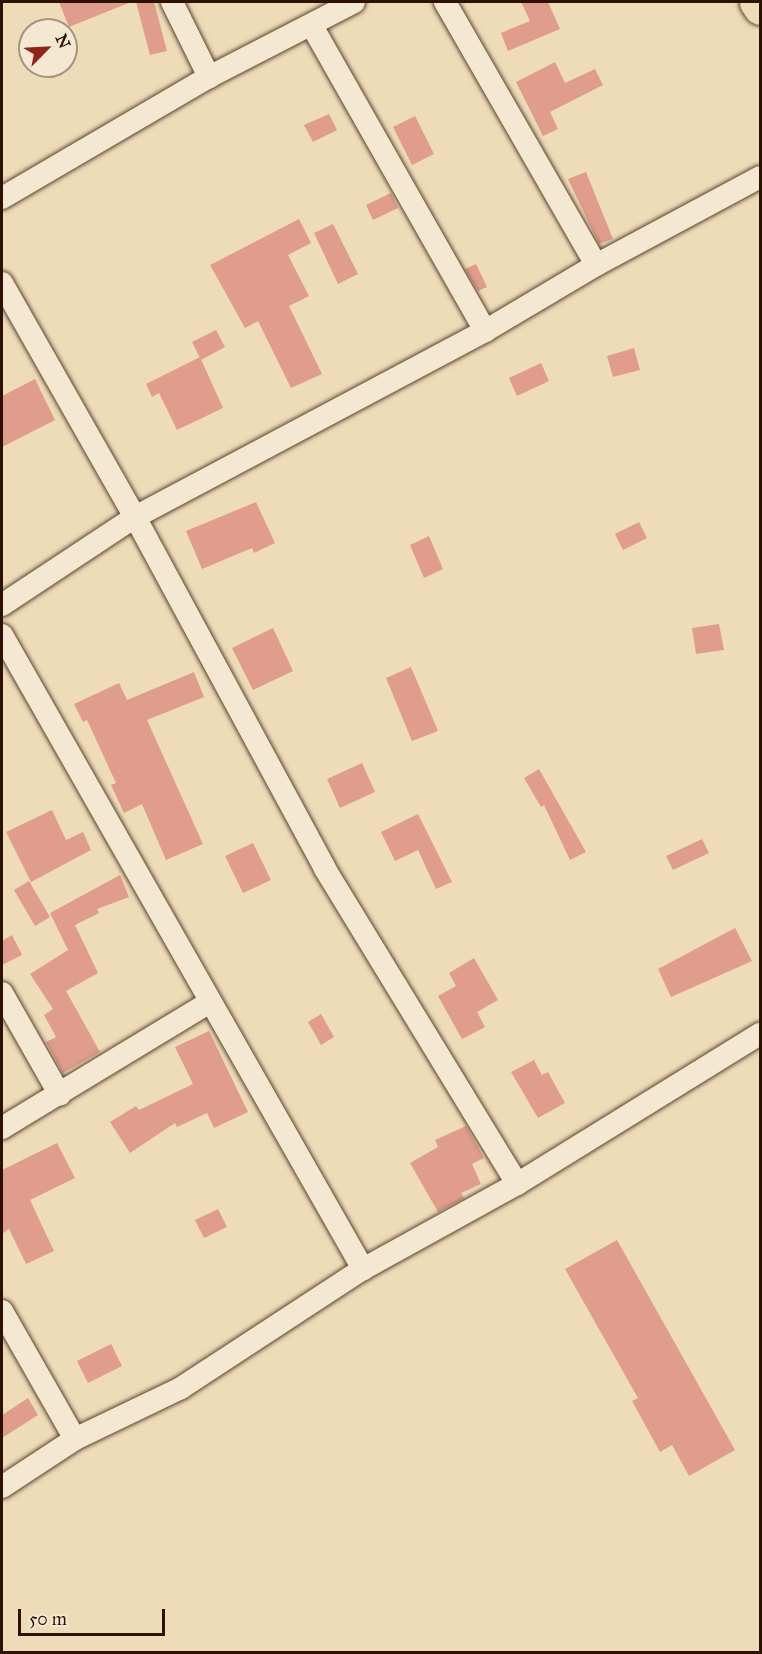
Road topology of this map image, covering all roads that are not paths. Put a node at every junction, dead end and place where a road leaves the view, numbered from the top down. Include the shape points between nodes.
1 (172, 2) edge
2 (354, 2) edge
3 (445, 2) edge
4 (756, 2) edge
5 (760, 8) edge
6 (312, 26) junction
7 (209, 76) junction
8 (760, 177) edge
9 (2, 198) edge
10 (596, 265) junction
11 (2, 283) edge
12 (485, 331) junction
13 (135, 517) junction
14 (2, 605) edge
15 (2, 635) edge
16 (8, 662) edge
17 (2, 993) edge
18 (208, 1003) junction
19 (760, 1034) edge
20 (60, 1095) junction
21 (2, 1128) edge
22 (517, 1184) junction
23 (363, 1269) junction
24 (2, 1311) edge
25 (75, 1439) junction
26 (2, 1487) edge

1 - 7 street
2 - 6 street
3 - 10 street
4 - 5 main road
6 - 7 street
6 - 12 street
7 - 9 street
8 - 10 street
10 - 12 street
11 - 13 street
12 - 13 street
13 - 14 street
13 - 22 street via 325,869
15 - 16 street
16 - 18 street via 136,866
17 - 20 street
18 - 20 street
18 - 23 street
19 - 22 street
20 - 21 street
22 - 23 street
23 - 25 street via 181,1388
24 - 25 street
25 - 26 street

